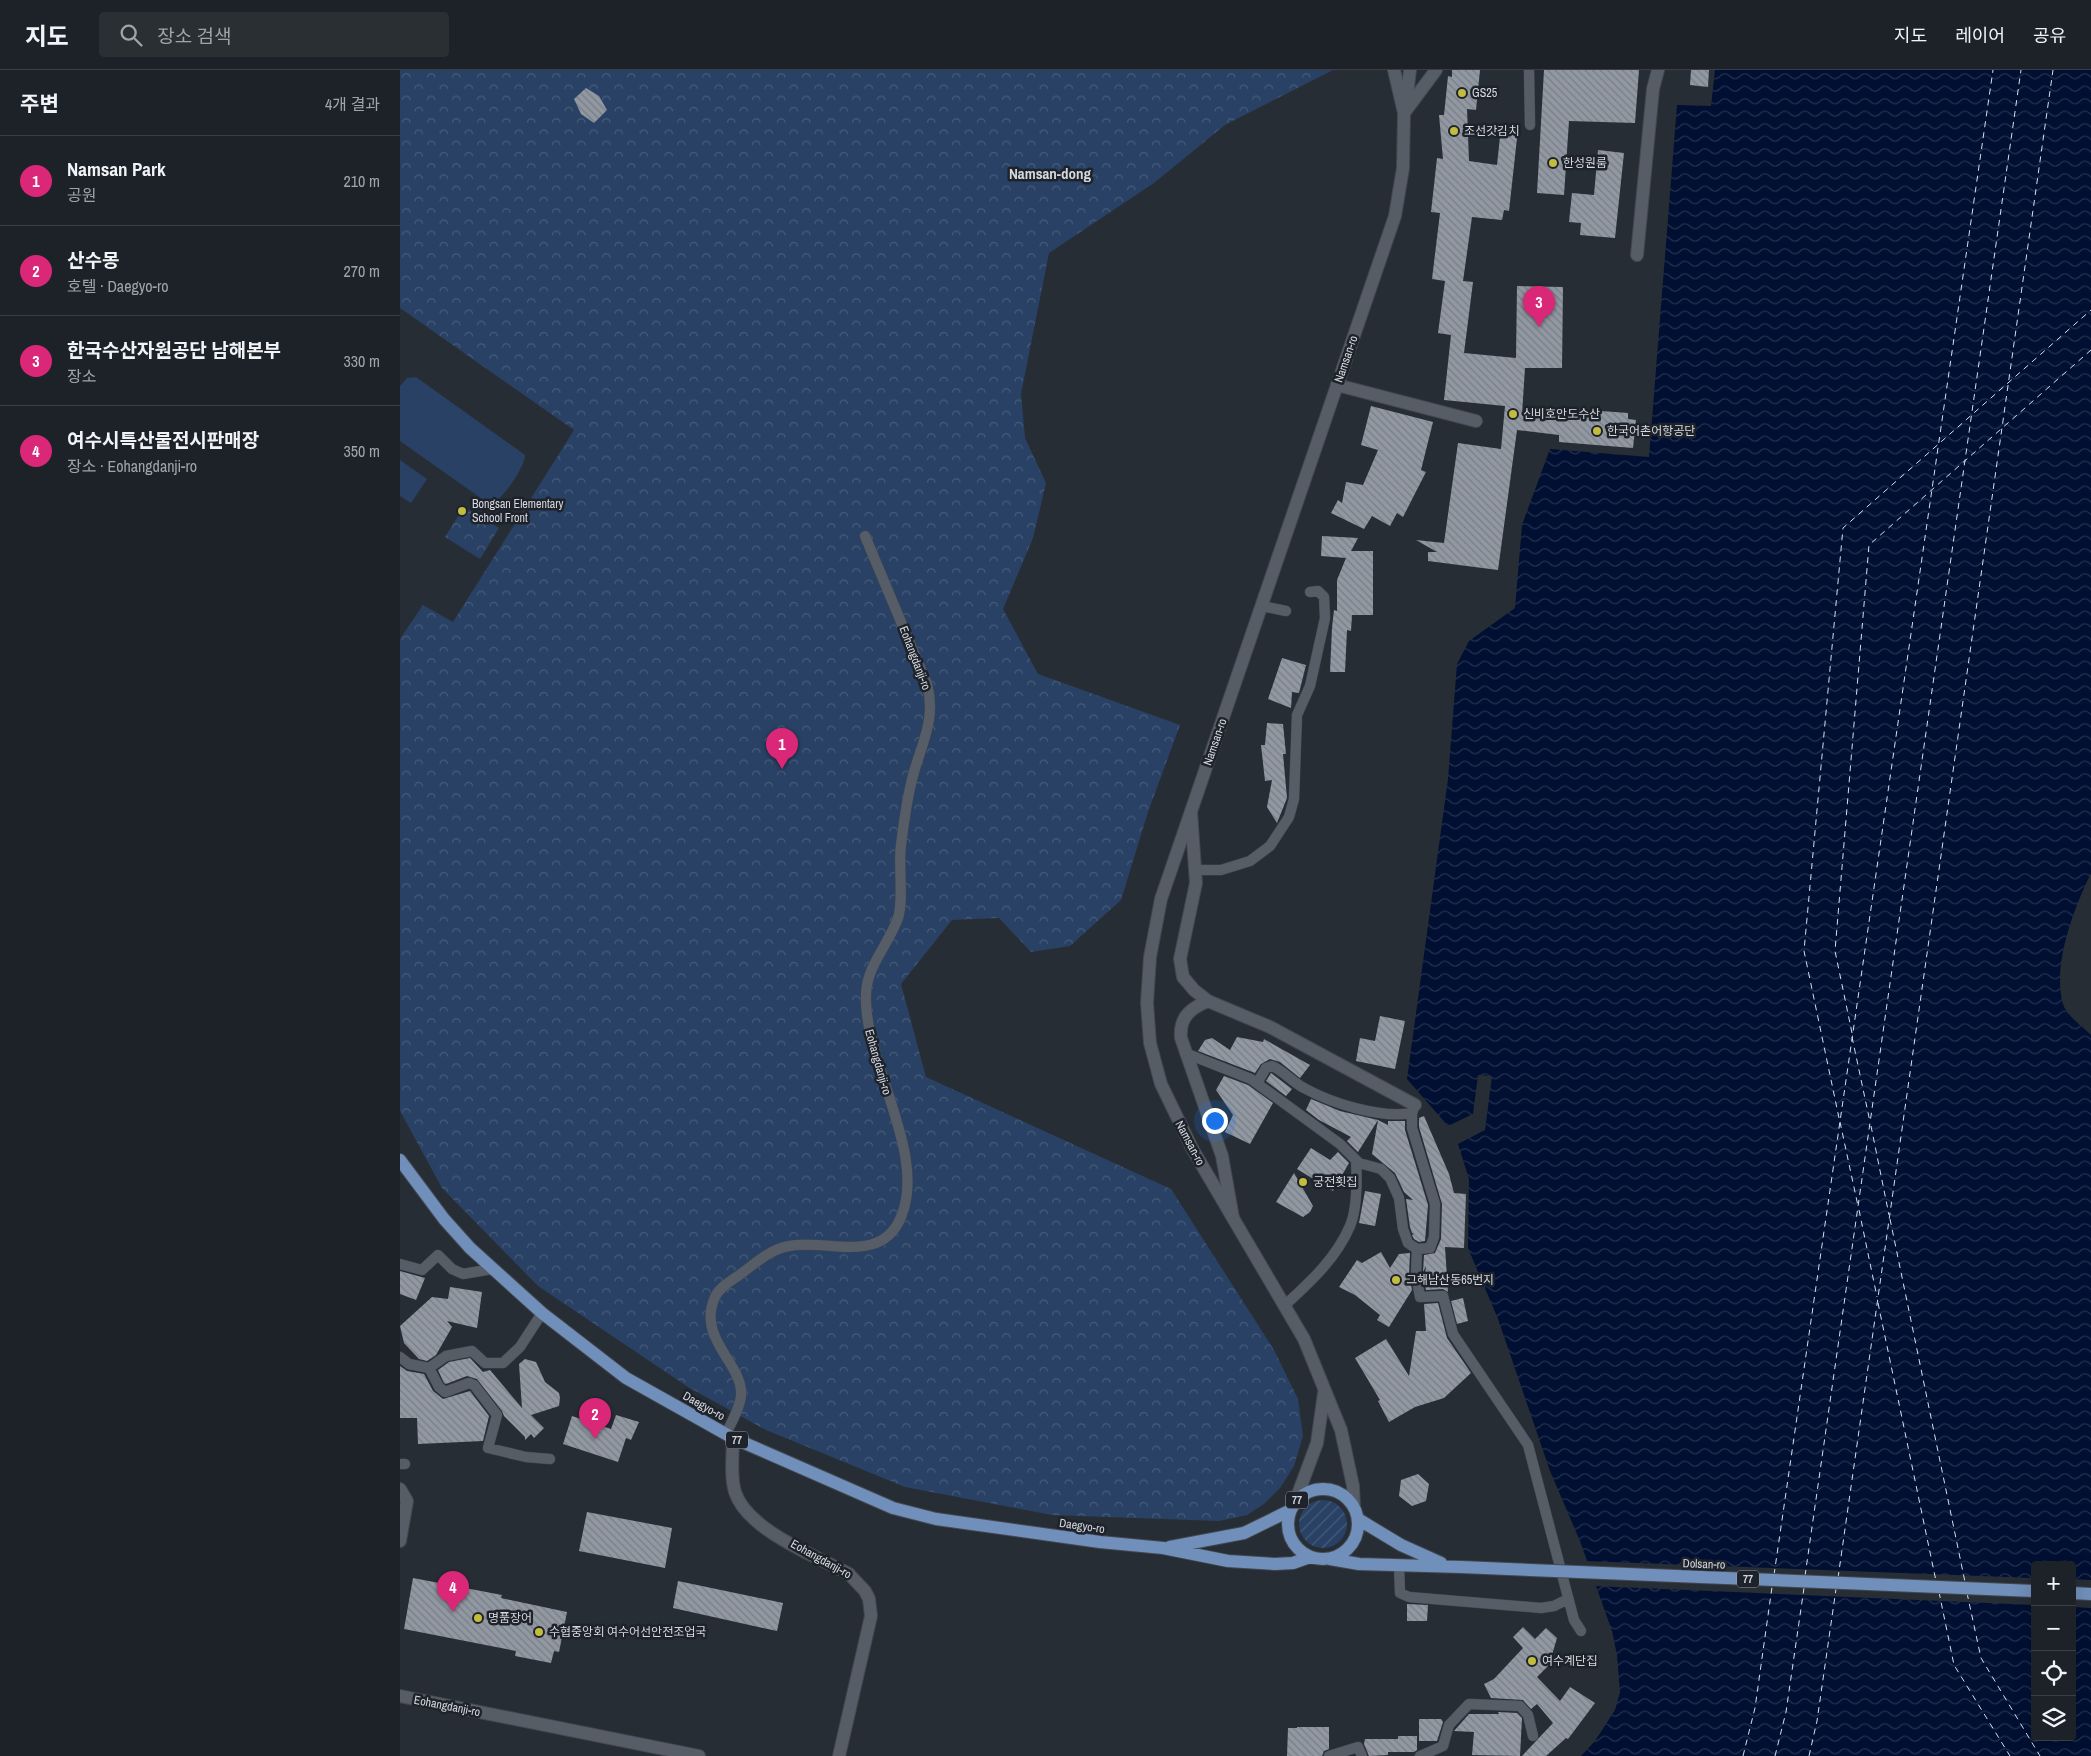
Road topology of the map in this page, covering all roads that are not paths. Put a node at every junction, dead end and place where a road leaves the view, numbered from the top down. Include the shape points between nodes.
1 (1394, 70) edge
2 (1410, 70) edge
3 (1436, 70) edge
4 (1528, 70) edge
5 (1658, 70) edge
6 (1404, 113) junction
7 (1530, 125) dead end
8 (1637, 255) dead end
9 (1337, 385) junction
10 (1476, 422) dead end
11 (865, 536) dead end
12 (1310, 592) dead end
13 (1262, 606) junction
14 (1286, 611) dead end
15 (1191, 812) junction
16 (1195, 870) junction
17 (1208, 1000) junction
18 (1185, 1054) junction
19 (1257, 1083) junction
20 (1414, 1109) junction
21 (400, 1160) edge
22 (1356, 1160) junction
23 (1233, 1220) junction
24 (1417, 1249) junction
25 (400, 1264) edge
26 (492, 1269) junction
27 (1284, 1306) junction
28 (542, 1313) junction
29 (400, 1356) edge
30 (429, 1368) junction
31 (1324, 1393) junction
32 (730, 1436) junction
33 (550, 1460) dead end
34 (400, 1489) edge
35 (1292, 1507) junction
36 (1356, 1513) junction
37 (400, 1541) edge
38 (1163, 1548) junction
39 (1310, 1557) junction
40 (1330, 1559) junction
41 (1399, 1566) junction
42 (1457, 1567) junction
43 (2031, 1591) edge
44 (2076, 1593) edge
45 (2091, 1594) edge
46 (1568, 1599) junction
47 (1581, 1631) dead end
48 (400, 1696) edge
49 (1533, 1736) dead end
50 (700, 1756) edge
51 (839, 1756) edge
52 (1329, 1756) edge
53 (1362, 1756) edge
54 (1420, 1756) edge

1 - 6 street, Namsan-ro
2 - 6 street
3 - 6 street
4 - 7 lane
5 - 8 street via 1653,89
6 - 9 street, Namsan-ro via 1403,168 1398,202
9 - 10 street
9 - 13 street, Namsan-ro
11 - 32 lane, Eohangdanji-ro via 927,684 931,709 906,810 900,848 898,916 871,971 866,993 869,1033 902,1143 907,1176 905,1205 895,1227 879,1240 860,1247 801,1244 780,1248 720,1290 712,1306 714,1335 739,1380 741,1396
12 - 16 lane via 1318,591 1324,597 1325,618 1310,686 1297,715 1294,799 1289,817 1270,846 1250,861 1222,870
13 - 14 lane
13 - 15 street, Namsan-ro
15 - 16 street
15 - 23 street, Namsan-ro via 1154,928 1148,980 1148,1023 1154,1061 1168,1100
16 - 17 street via 1195,891 1180,966 1188,982
17 - 18 street via 1183,1019 1180,1031
17 - 20 street via 1270,1027
18 - 19 lane
18 - 23 street via 1222,1156
19 - 20 lane via 1266,1068 1272,1066 1303,1088 1346,1105 1381,1113
19 - 22 lane via 1340,1144
20 - 24 lane via 1412,1128 1435,1204 1432,1246 1426,1250
21 - 26 main road, Daegyo-ro / 77 via 444,1219
22 - 24 lane via 1366,1167 1381,1169 1390,1178 1399,1198 1405,1238
22 - 27 lane via 1357,1180 1350,1225 1323,1269
23 - 27 street, Namsan-ro
24 - 46 lane via 1416,1275 1420,1297 1440,1295 1445,1298 1453,1334 1528,1444
25 - 26 lane via 422,1270 438,1255 452,1269 463,1274
26 - 28 main road, Daegyo-ro / 77
27 - 31 street, Namsan-ro via 1304,1339
28 - 30 lane via 520,1347 503,1363 485,1363 472,1351 446,1356
28 - 32 main road, Daegyo-ro / 77 via 626,1378
29 - 30 lane via 409,1364
30 - 33 lane via 445,1392 469,1383 494,1410 497,1420 488,1448 526,1458
31 - 35 street via 1315,1448
31 - 36 street, Namsan-ro via 1341,1430
32 - 38 main road, Daegyo-ro / 77 via 893,1508 936,1519
32 - 51 street, Eohangdanji-ro via 736,1493 745,1508 758,1523 849,1574 861,1584 869,1599 870,1624
34 - 37 street via 406,1504
35 - 36 main road, 77 via 1303,1494 1325,1489 1346,1498
35 - 38 main road, Daegyo-ro / 77 via 1244,1533
35 - 39 main road, 77 via 1287,1522 1288,1533 1300,1552
36 - 40 main road via 1358,1530 1348,1549
36 - 42 main road, 77 via 1401,1545
38 - 39 main road, Daegyo-ro / 77 via 1200,1557 1256,1563 1293,1563
39 - 40 main road, 77
40 - 41 main road, 77 via 1349,1564
41 - 42 main road, 77
41 - 46 lane via 1400,1593 1409,1598 1541,1608
42 - 43 main road, Dolsan-ro / 77, bridge
44 - 45 main road
46 - 47 lane
48 - 50 street, Eohangdanji-ro
49 - 54 lane via 1528,1715 1520,1706 1473,1702 1465,1706 1449,1726 1443,1746
52 - 53 lane via 1358,1747

